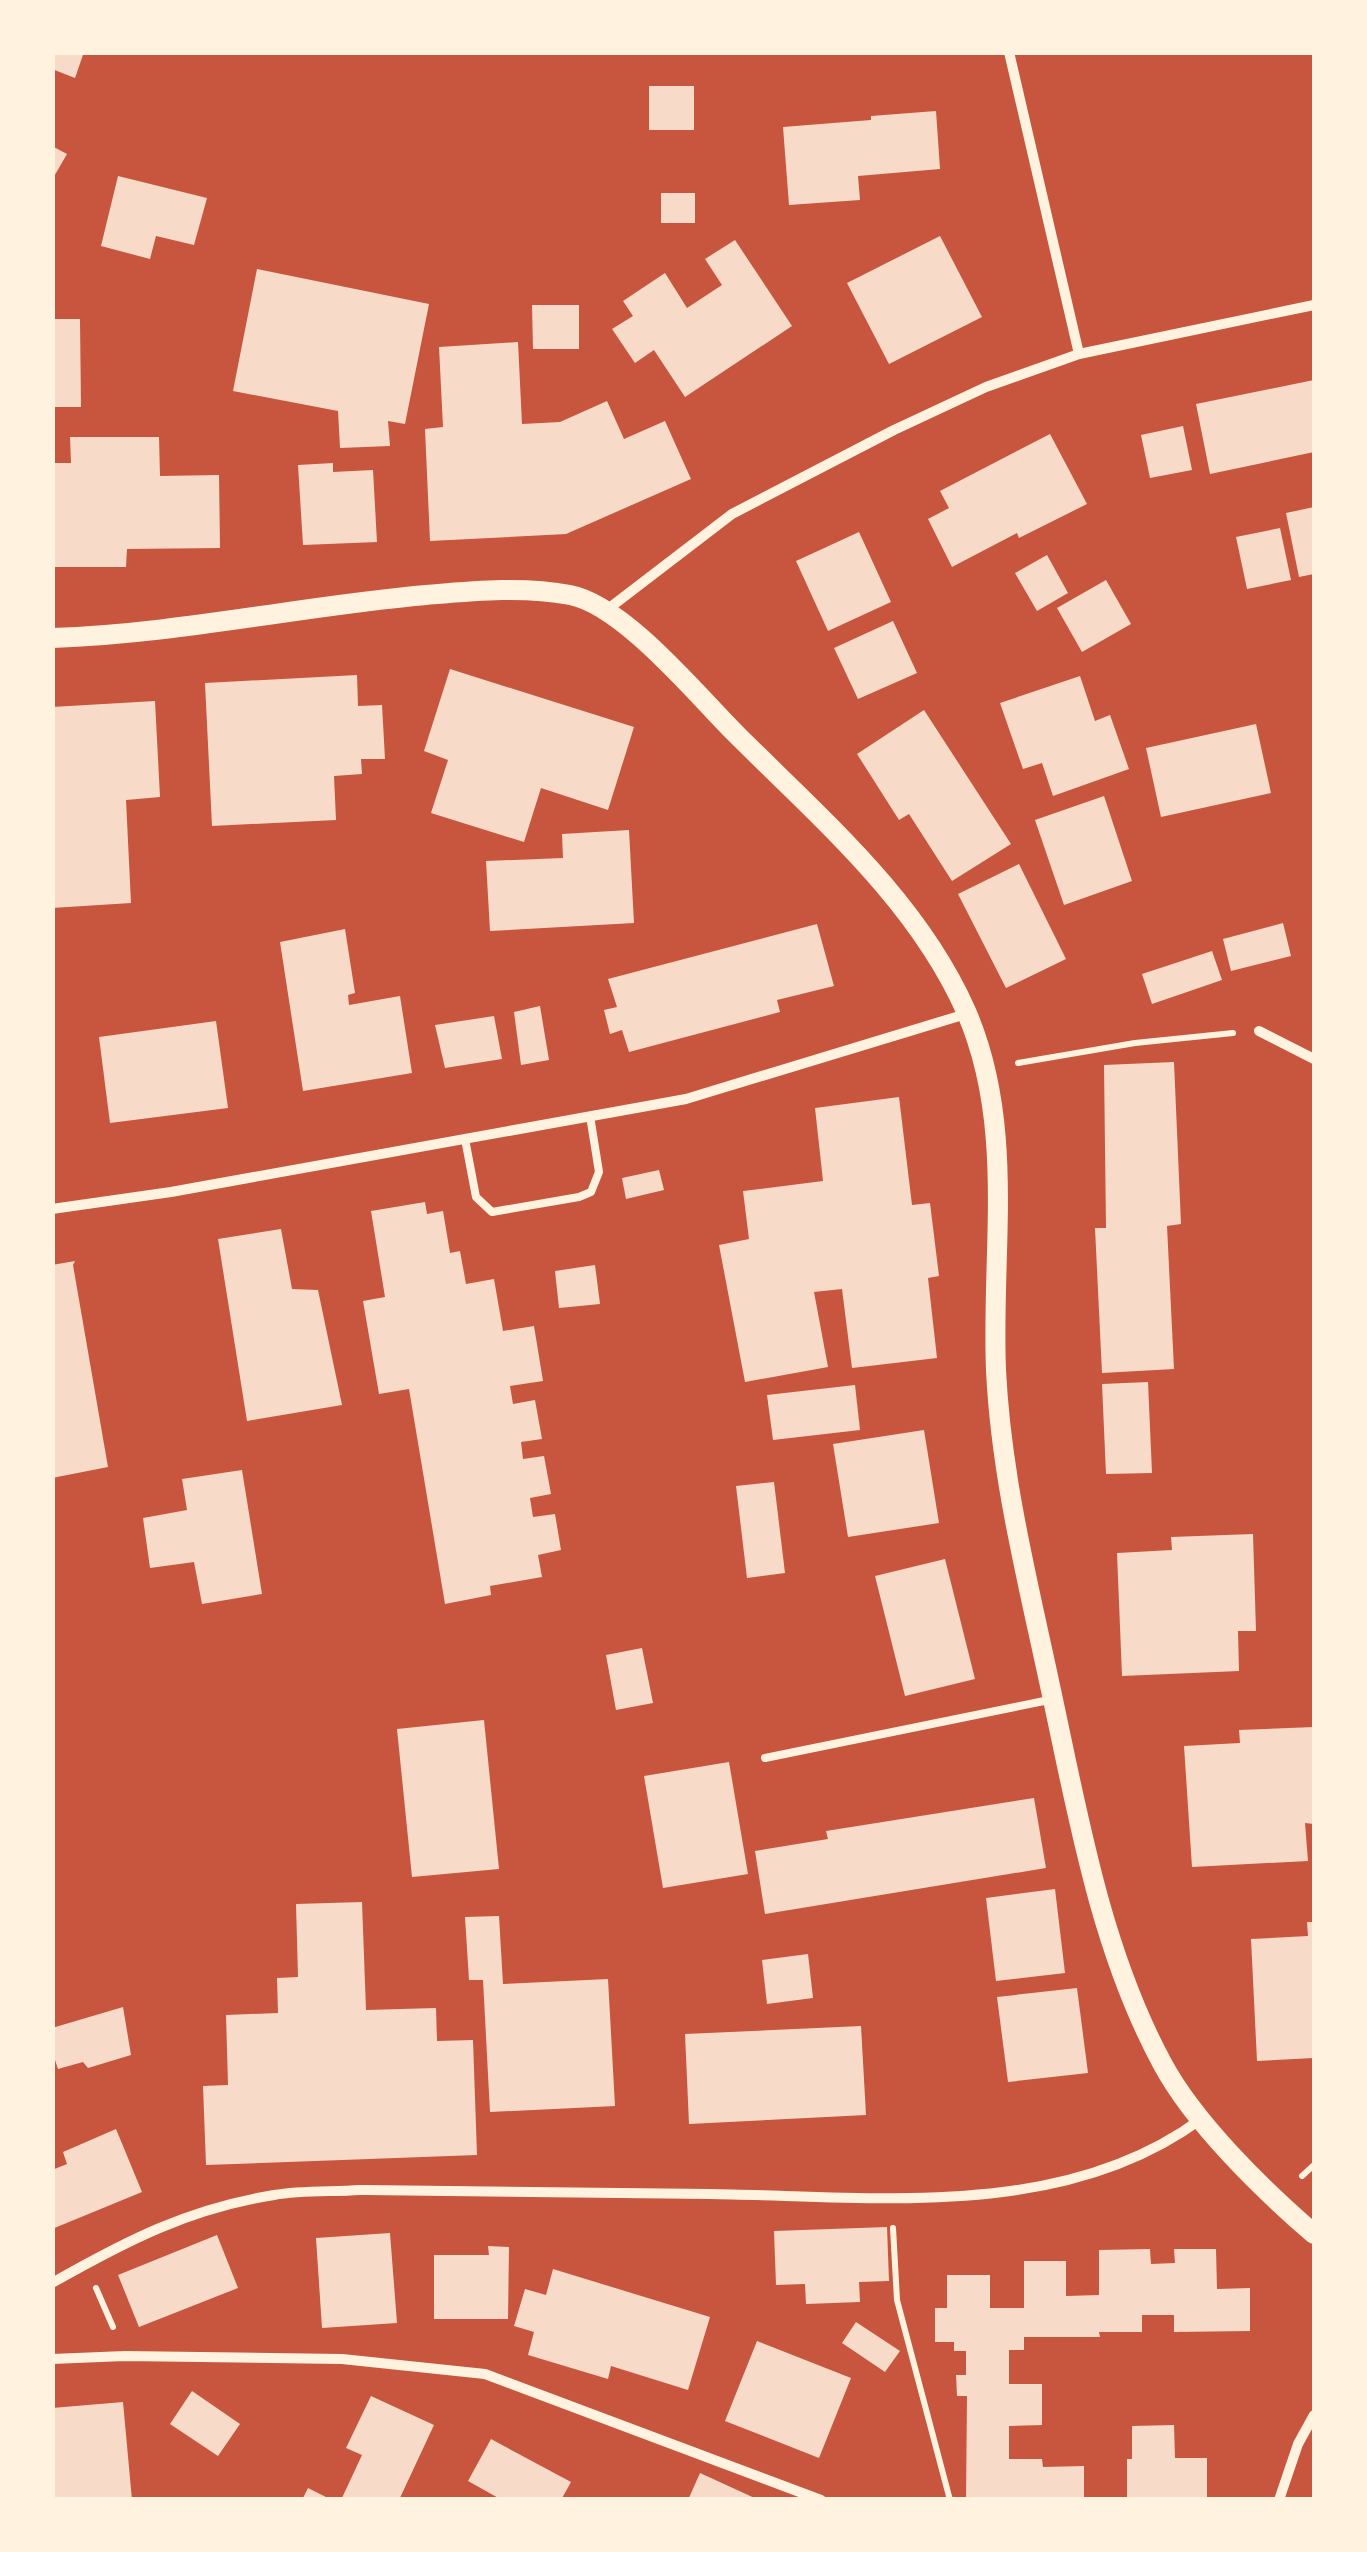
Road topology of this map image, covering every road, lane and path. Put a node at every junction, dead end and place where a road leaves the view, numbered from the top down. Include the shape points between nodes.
1 (1009, 52) edge
2 (1314, 305) edge
3 (1079, 354) junction
4 (608, 609) junction
5 (52, 638) edge
6 (967, 1014) junction
7 (1260, 1031) joint
8 (1036, 1059) dead end
9 (1314, 1059) edge
10 (590, 1116) junction
11 (465, 1139) junction
12 (52, 1208) edge
13 (1053, 1700) junction
14 (765, 1758) dead end
15 (1202, 2118) junction
16 (892, 2196) junction
17 (1314, 2234) edge
18 (52, 2283) edge
19 (98, 2293) dead end
20 (104, 2304) dead end
21 (52, 2359) edge
22 (1314, 2415) edge
23 (821, 2500) edge
24 (950, 2500) edge
25 (1279, 2500) edge

1 - 3 street
2 - 3 street
3 - 4 street via 956,401 732,514
4 - 5 main road via 579,596 536,590 462,592
4 - 6 main road via 868,866 938,955
6 - 10 street via 686,1099
6 - 13 main road via 996,1132 996,1370 1008,1488
7 - 8 path
7 - 9 street
10 - 11 street
10 - 11 lane via 600,1172 591,1192 580,1197 492,1212 476,1198
11 - 12 street
13 - 14 lane
13 - 15 main road via 1115,1950 1164,2067
15 - 16 street via 1141,2154 1045,2185 992,2194
15 - 17 main road
16 - 18 street via 278,2194 143,2232
16 - 24 path via 897,2300
19 - 20 path
21 - 23 street via 342,2360 485,2374
22 - 25 street

